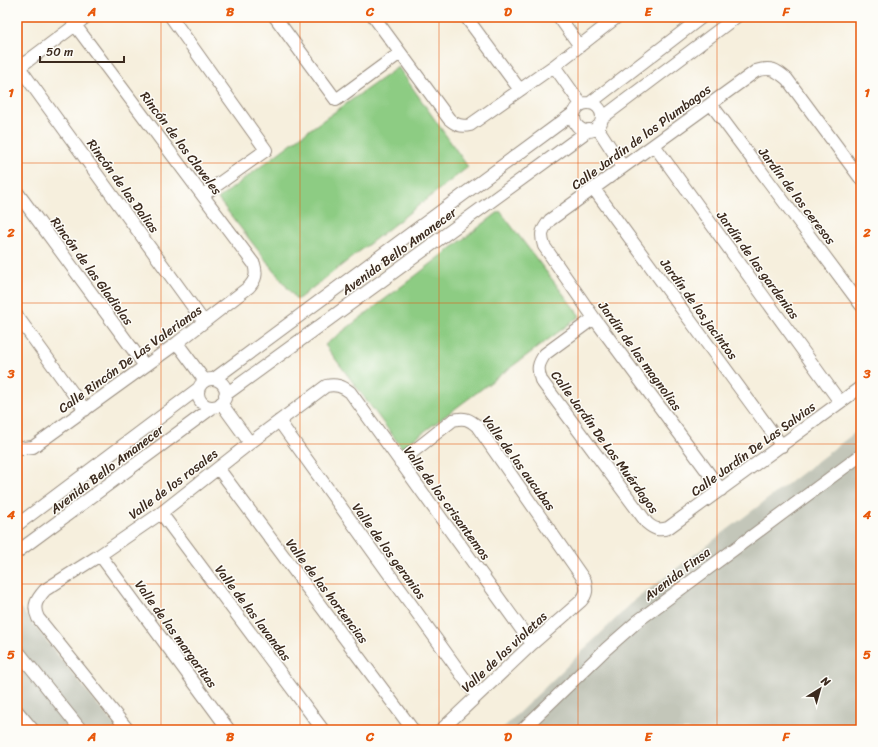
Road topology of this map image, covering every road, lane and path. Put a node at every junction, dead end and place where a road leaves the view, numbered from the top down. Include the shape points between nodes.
1 (86, 17) edge
2 (172, 17) edge
3 (276, 17) edge
4 (374, 17) edge
5 (466, 17) edge
6 (559, 17) edge
7 (617, 17) edge
8 (702, 17) edge
9 (736, 17) edge
10 (721, 21) edge
11 (75, 25) junction
12 (580, 46) junction
13 (400, 53) junction
14 (554, 66) junction
15 (18, 68) edge
16 (520, 90) junction
17 (711, 104) junction
18 (582, 106) junction
19 (596, 125) junction
20 (654, 145) junction
21 (623, 167) junction
22 (861, 179) edge
23 (594, 189) junction
24 (17, 192) edge
25 (203, 195) junction
26 (541, 236) joint
27 (402, 240) junction
28 (381, 256) junction
29 (415, 257) junction
30 (393, 273) junction
31 (254, 280) joint
32 (861, 305) edge
33 (17, 316) edge
34 (594, 318) junction
35 (204, 322) junction
36 (177, 343) junction
37 (144, 366) junction
38 (206, 383) junction
39 (334, 384) joint
40 (861, 387) edge
41 (220, 402) junction
42 (840, 402) junction
43 (85, 410) junction
44 (279, 421) junction
45 (250, 443) junction
46 (17, 446) edge
47 (782, 446) junction
48 (861, 455) edge
49 (400, 462) junction
50 (218, 468) junction
51 (721, 490) junction
52 (46, 504) junction
53 (161, 513) junction
54 (60, 521) junction
55 (20, 523) edge
56 (660, 530) joint
57 (36, 538) junction
58 (17, 552) edge
59 (100, 555) junction
60 (586, 595) joint
61 (532, 644) junction
62 (17, 650) edge
63 (477, 696) junction
64 (17, 711) edge
65 (32, 730) edge
66 (81, 730) edge
67 (128, 730) edge
68 (228, 730) edge
69 (323, 730) edge
70 (413, 730) edge
71 (441, 730) edge
72 (522, 730) edge

1 - 11 street
2 - 25 street via 266,150
3 - 13 street via 336,100
4 - 13 street
5 - 16 street
6 - 12 street
7 - 12 street
8 - 18 street, Avenida Bello Amanecer
9 - 10 street, Avenida Bello Amanecer
10 - 19 street, Avenida Bello Amanecer
11 - 15 street
11 - 25 street, Rincón de los Claveles
12 - 14 street
13 - 16 street via 456,125 470,125
14 - 16 street
14 - 18 street
15 - 35 street, Rincón de las Dalias
17 - 20 street, Calle Jardín de los Plumbagos
17 - 22 street, Calle Jardín de los Plumbagos via 756,71 765,68 776,71 787,79
17 - 32 street, Jardín de los ceresos
18 - 19 street via 599,108 601,113
18 - 19 street via 574,117 575,123 584,130
18 - 27 street, Avenida Bello Amanecer
19 - 21 street
19 - 29 street, Avenida Bello Amanecer
20 - 21 street, Calle Jardín de los Plumbagos
20 - 42 street, Jardín de las gardenias
21 - 23 street, Calle Jardín de los Plumbagos
23 - 26 street, Calle Jardín de los Plumbagos via 550,220
23 - 47 street, Jardín de los jacintos
24 - 37 street, Rincón de las Gladiolas
25 - 31 street, Rincón de los Claveles via 254,264 257,272
26 - 34 street, Jardín de las magnolias via 544,246
27 - 28 street, Avenida Bello Amanecer
27 - 29 street via 412,247
28 - 30 street via 384,267
28 - 38 street, Avenida Bello Amanecer
29 - 30 street, Avenida Bello Amanecer
30 - 41 street, Avenida Bello Amanecer
31 - 35 street, Calle Rincón De Las Valerianas via 249,287
33 - 43 street
34 - 51 street, Jardín de las magnolias
34 - 56 street, Calle Jardín De Los Muérdagos via 544,354 537,371 541,380 647,523
35 - 36 street, Calle Rincón De Las Valerianas
36 - 37 street, Calle Rincón De Las Valerianas
36 - 38 street
37 - 43 street, Calle Rincón De Las Valerianas
38 - 41 street via 223,385
38 - 41 street via 198,394 202,404 208,406
38 - 52 street, Avenida Bello Amanecer
39 - 44 street, Valle de los rosales via 326,386
39 - 49 street, Valle de los crisantemos via 350,392
40 - 42 street, Calle Jardín De Las Salvias
41 - 45 street
41 - 54 street, Avenida Bello Amanecer
42 - 47 street, Calle Jardín De Las Salvias
43 - 46 street, Calle Rincón De Las Valerianas via 33,447
44 - 45 street, Valle de los rosales
44 - 63 street, Valle de los geranios
45 - 50 street, Valle de los rosales
47 - 51 street, Calle Jardín De Las Salvias
48 - 72 street, Avenida Finsa via 639,620
49 - 60 street, Valle de las aucubas via 453,420 469,420 477,426 585,581
49 - 61 street, Valle de los crisantemos
50 - 53 street, Valle de los rosales
50 - 70 street, Valle de las hortencias
51 - 56 street, Calle Jardín De Las Salvias via 668,528
52 - 54 street
52 - 55 street, Avenida Bello Amanecer
53 - 59 street, Valle de los rosales
53 - 69 street, Valle de las lavandas
54 - 57 street, Avenida Bello Amanecer
55 - 57 street
57 - 58 street, Avenida Bello Amanecer
59 - 67 street, Valle de los rosales via 45,590 39,597 35,611
59 - 68 street, Valle de las margaritas
60 - 61 street, Valle de las violetas
61 - 63 street, Valle de las violetas
62 - 66 street
63 - 71 street, Valle de las violetas
64 - 65 street

